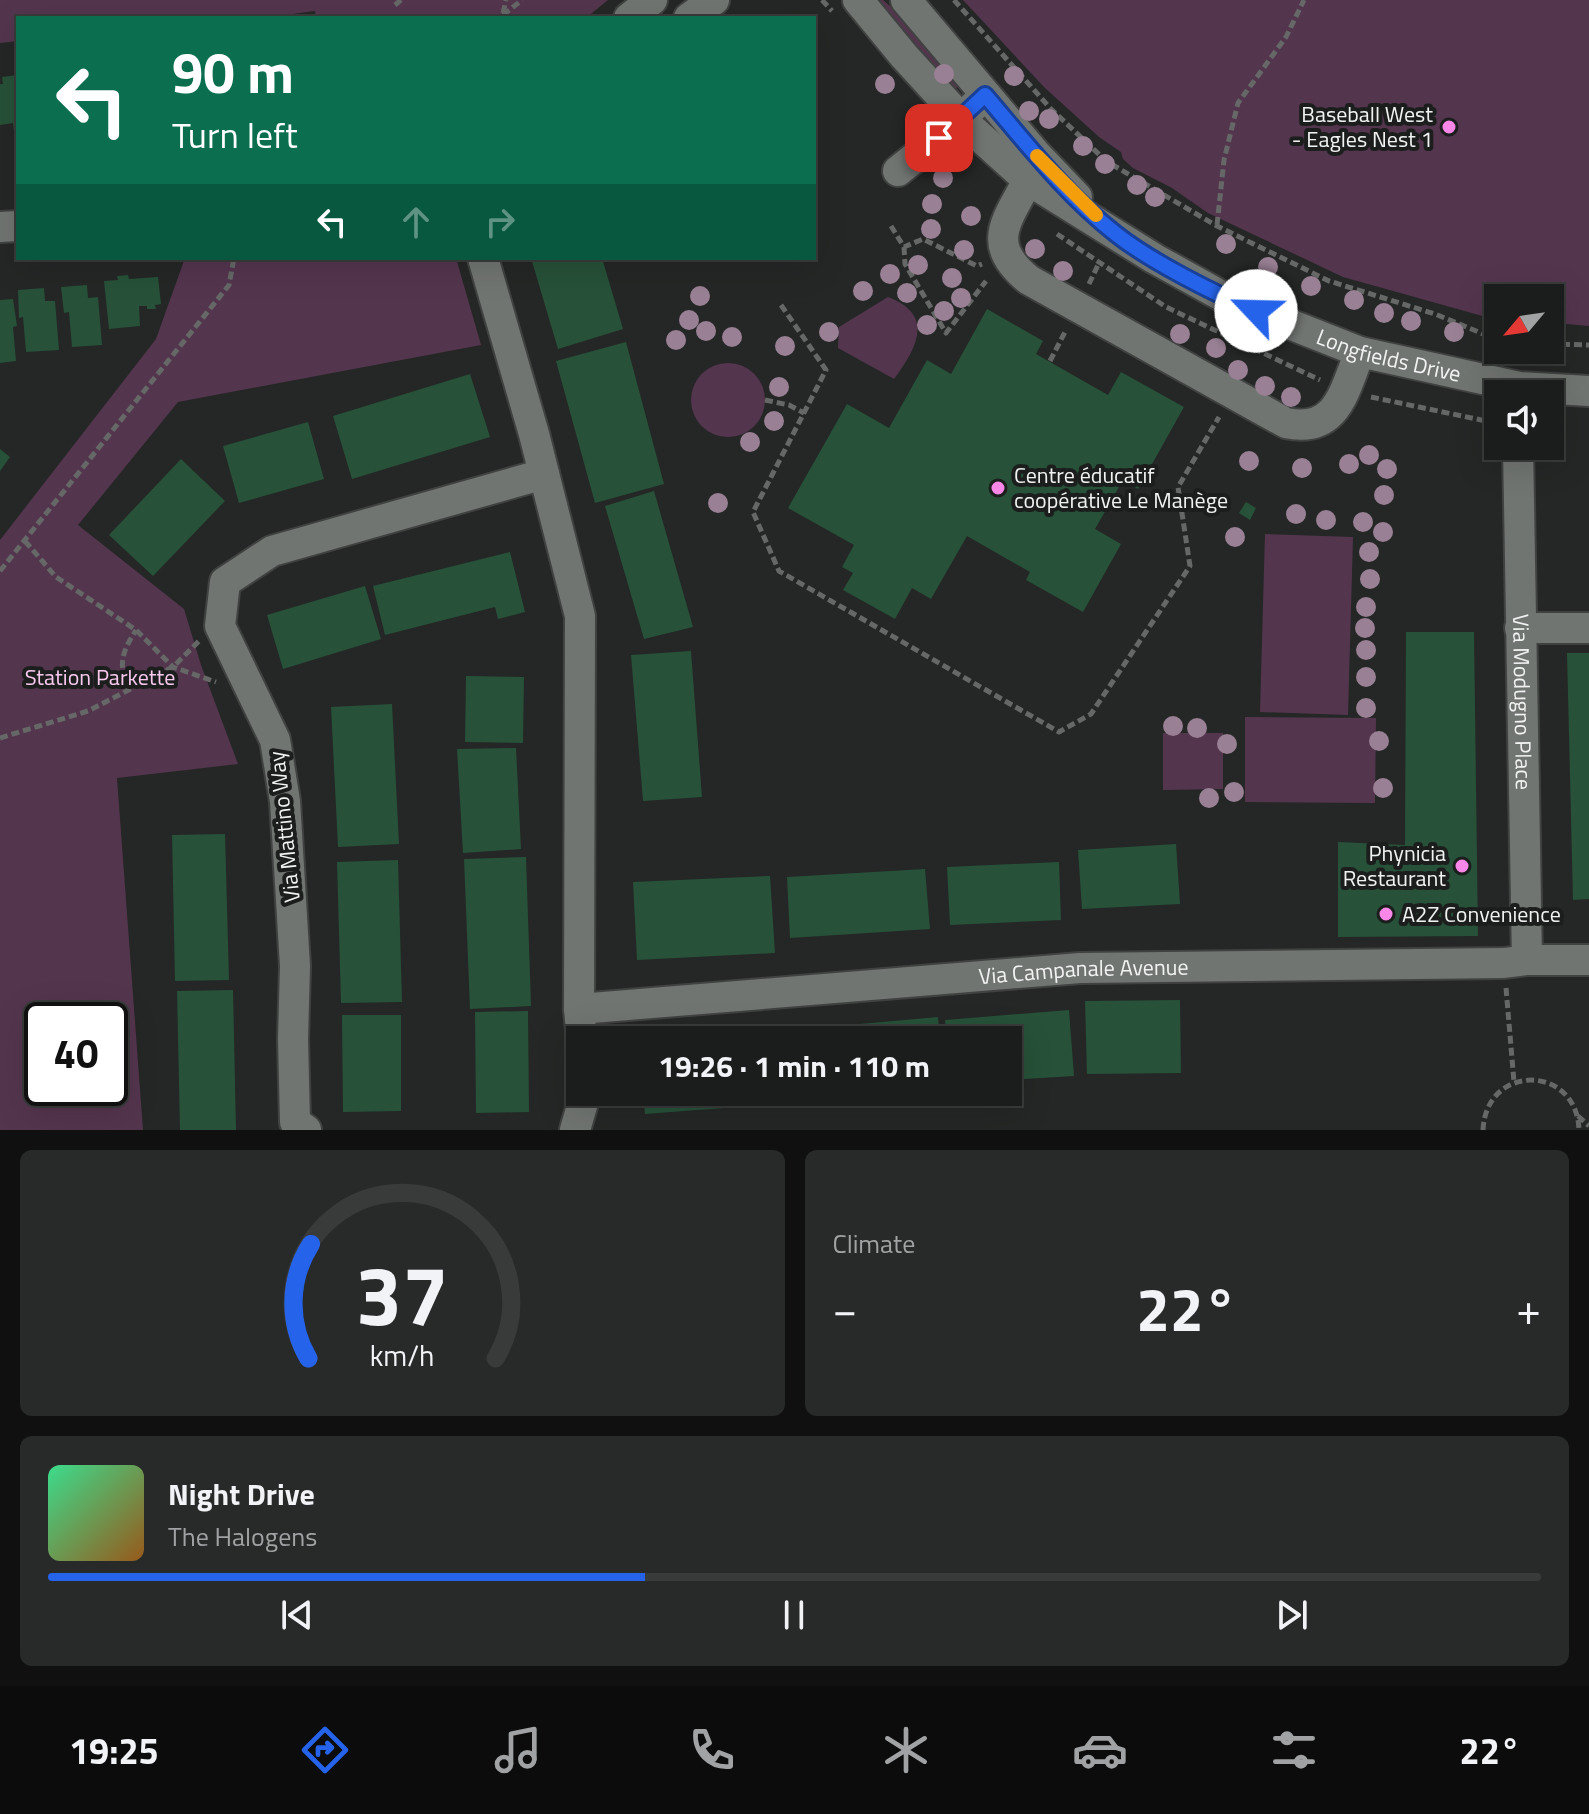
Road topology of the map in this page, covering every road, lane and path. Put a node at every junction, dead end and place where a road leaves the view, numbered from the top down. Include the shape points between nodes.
1 (506, 0) edge
2 (522, 0) edge
3 (652, 0) edge
4 (714, 0) edge
5 (858, 0) edge
6 (906, 0) edge
7 (954, 0) edge
8 (1304, 0) edge
9 (503, 16) edge
10 (632, 16) edge
11 (692, 16) edge
12 (985, 95) junction
13 (961, 118) junction
14 (898, 171) dead end
15 (1028, 180) junction
16 (891, 226) dead end
17 (1217, 226) junction
18 (1116, 234) junction
19 (904, 247) junction
20 (1006, 256) junction
21 (234, 260) edge
22 (484, 260) edge
23 (986, 281) dead end
24 (781, 305) dead end
25 (1484, 334) edge
26 (1564, 344) edge
27 (1588, 344) edge
28 (1360, 352) junction
29 (1484, 382) edge
30 (1564, 391) edge
31 (1589, 391) edge
32 (1232, 393) junction
33 (765, 400) dead end
34 (804, 413) junction
35 (1518, 460) edge
36 (544, 474) junction
37 (25, 541) junction
38 (0, 571) edge
39 (220, 626) junction
40 (1520, 628) junction
41 (1589, 628) edge
42 (136, 630) junction
43 (173, 667) junction
44 (245, 679) junction
45 (129, 691) junction
46 (0, 738) edge
47 (1589, 960) edge
48 (1516, 962) junction
49 (579, 1009) junction
50 (581, 1026) edge
51 (1514, 1082) junction
52 (582, 1106) edge
53 (1578, 1115) junction
54 (1589, 1126) edge
55 (306, 1130) edge
56 (575, 1130) edge
57 (1483, 1130) edge
58 (1579, 1130) edge

1 - 9 path
2 - 9 path
3 - 10 street
4 - 11 street
5 - 13 street, Longfields Drive
6 - 12 street, Longfields Drive
7 - 17 path via 1051,109 1106,161
8 - 17 path via 1286,37 1238,103 1224,160
12 - 13 street
12 - 18 street, Longfields Drive via 1059,180
13 - 14 street
13 - 15 street, Longfields Drive
15 - 18 street, Longfields Drive
15 - 20 street via 1003,227
16 - 19 path
17 - 25 path via 1329,281
18 - 28 street, Longfields Drive via 1229,300
19 - 20 path via 923,239 977,266
19 - 23 path via 905,264 946,333
20 - 32 street via 1029,280
21 - 37 path via 229,285
22 - 36 street
24 - 34 path via 826,370
26 - 27 path
28 - 29 street, Longfields Drive
28 - 32 street via 1337,408 1312,425 1286,423
30 - 31 street, Longfields Drive
32 - 34 path via 1178,487 1190,566 1091,714 1059,732 779,571 753,512
33 - 34 path
35 - 40 street, Via Modugno Place
36 - 39 street via 272,551 225,582
36 - 49 street via 580,616
37 - 38 path
37 - 42 path via 56,577
39 - 43 path
39 - 44 street, Via Mattino Way
40 - 41 street
40 - 48 street, Via Modugno Place
42 - 43 path
42 - 45 path via 124,649 121,671
43 - 44 path via 216,682
43 - 45 path
44 - 55 street, Via Mattino Way via 275,740 285,801 295,966 295,1122
45 - 46 path via 88,711
47 - 48 street, Via Campanale Avenue
48 - 49 street, Via Campanale Avenue via 1080,968
48 - 51 path
49 - 50 street
51 - 53 path via 1546,1081 1560,1089
51 - 57 path via 1494,1096
52 - 56 street
53 - 54 path
53 - 58 path

